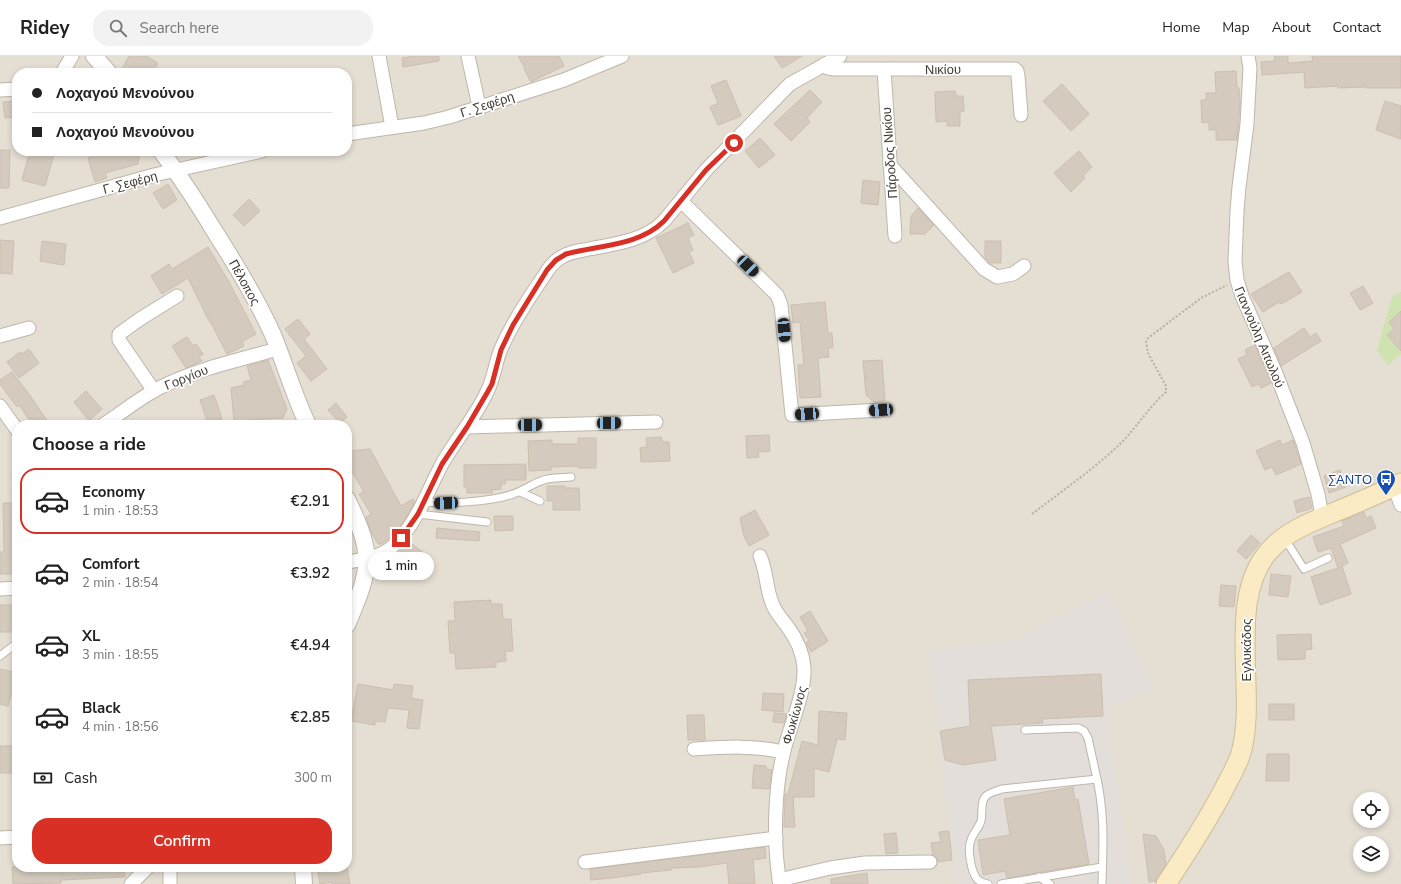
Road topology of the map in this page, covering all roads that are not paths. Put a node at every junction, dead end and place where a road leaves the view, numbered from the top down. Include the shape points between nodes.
1 (72, 56) edge
2 (94, 56) edge
3 (379, 56) edge
4 (468, 56) edge
5 (622, 56) edge
6 (840, 56) edge
7 (1248, 56) edge
8 (826, 64) junction
9 (65, 68) edge
10 (105, 68) edge
11 (884, 70) junction
12 (12, 89) edge
13 (0, 90) edge
14 (479, 106) junction
15 (1021, 115) dead end
16 (392, 126) junction
17 (352, 133) edge
18 (164, 156) edge
19 (239, 156) edge
20 (890, 165) junction
21 (174, 170) junction
22 (681, 201) junction
23 (0, 218) edge
24 (895, 236) dead end
25 (1024, 266) dead end
26 (177, 296) dead end
27 (29, 328) dead end
28 (0, 336) edge
29 (278, 349) junction
30 (154, 391) junction
31 (0, 406) edge
32 (881, 410) dead end
33 (110, 420) edge
34 (306, 420) edge
35 (656, 422) dead end
36 (12, 423) edge
37 (467, 427) junction
38 (571, 477) dead end
39 (1398, 484) edge
40 (520, 492) junction
41 (540, 501) dead end
42 (424, 502) junction
43 (1401, 505) edge
44 (352, 509) edge
45 (418, 514) junction
46 (1322, 517) junction
47 (487, 522) dead end
48 (1284, 537) junction
49 (760, 556) dead end
50 (368, 558) junction
51 (1328, 558) dead end
52 (352, 561) edge
53 (12, 588) edge
54 (0, 589) edge
55 (352, 613) edge
56 (12, 647) edge
57 (0, 656) edge
58 (1025, 730) dead end
59 (694, 748) dead end
60 (783, 752) junction
61 (1097, 779) junction
62 (12, 837) edge
63 (0, 838) edge
64 (776, 838) junction
65 (585, 862) dead end
66 (930, 862) dead end
67 (1102, 867) junction
68 (143, 872) edge
69 (170, 872) edge
70 (303, 872) edge
71 (1039, 877) junction
72 (779, 882) edge
73 (131, 884) edge
74 (170, 884) edge
75 (304, 884) edge
76 (988, 884) edge
77 (1001, 884) edge
78 (1050, 884) edge
79 (1102, 884) edge
80 (1166, 884) edge

1 - 9 street
2 - 10 street
3 - 16 street
4 - 14 street
5 - 14 street, Γ. Σεφέρη via 560,81
6 - 8 street
7 - 46 street, Γιαννούλη Αιτωλού via 1250,68 1247,124 1237,211 1236,280 1303,443
8 - 11 street, Νικίου via 831,69
8 - 22 street via 785,89 706,170
11 - 15 street, Νικίου via 1015,69 1018,76
11 - 20 street, Πάροδος Νικίου
12 - 13 street
14 - 16 street, Γ. Σεφέρη via 437,120
16 - 17 street, Γ. Σεφέρη
18 - 21 street, Πέλοπος
19 - 21 street, Γ. Σεφέρη
20 - 24 street, Πάροδος Νικίου
20 - 25 street via 984,269 997,277 1013,274
21 - 23 street, Γ. Σεφέρη
21 - 29 street, Πέλοπος via 247,284
22 - 32 street via 779,299 783,315 792,415
22 - 37 street via 661,225 644,235 624,242 566,254 550,267 513,325 501,350 492,384
26 - 30 street via 119,334 119,340
27 - 28 street
29 - 30 street, Γοργίου via 201,370
29 - 34 street, Πέλοπος
30 - 33 street, Γοργίου
31 - 36 street
35 - 37 street
37 - 42 street via 442,464
38 - 40 lane via 543,480
39 - 43 street
39 - 46 main road, Εγλυκάδος
40 - 41 lane
40 - 42 lane via 446,503
42 - 45 street
44 - 50 street via 364,538
45 - 47 lane
45 - 50 street via 392,547
46 - 48 main road, Εγλυκάδος
48 - 51 lane via 1304,570
48 - 80 main road, Εγλυκάδος via 1261,562 1249,595 1245,633 1246,724 1239,760 1203,826
49 - 60 street, Φωκίωνος via 772,603 795,640 804,667 802,687
50 - 52 street
50 - 55 street via 362,588
53 - 54 street
56 - 57 lane
58 - 61 lane via 1078,728 1084,731 1088,738
59 - 60 street via 751,746
60 - 64 street, Φωκίωνος
61 - 67 lane via 1103,818
61 - 76 lane via 1002,789 985,797 981,820 969,848 976,877
62 - 63 street
64 - 65 street
64 - 72 street, Φωκίωνος
66 - 72 street via 865,863 830,868
67 - 71 lane
67 - 79 lane
68 - 73 street
69 - 74 street
70 - 75 street
71 - 77 lane
71 - 78 lane

